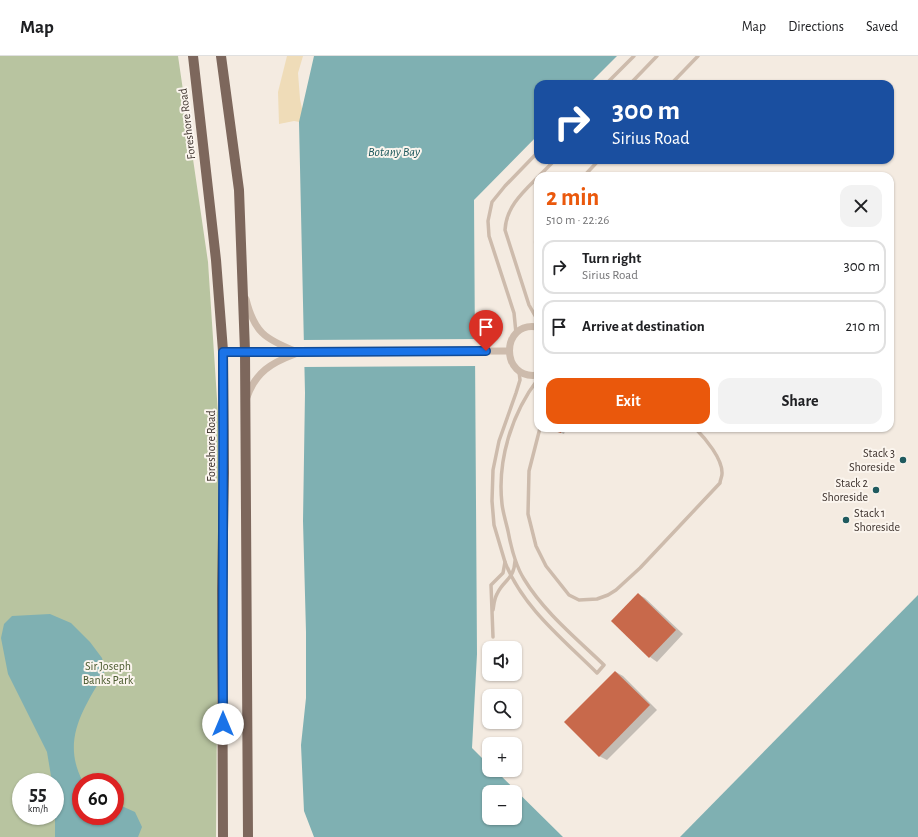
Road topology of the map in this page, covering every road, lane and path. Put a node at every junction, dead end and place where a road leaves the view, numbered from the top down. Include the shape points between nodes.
1 (193, 56) edge
2 (221, 56) edge
3 (634, 56) edge
4 (658, 56) edge
5 (698, 56) edge
6 (610, 80) edge
7 (634, 80) edge
8 (675, 80) edge
9 (534, 156) edge
10 (550, 164) edge
11 (595, 164) edge
12 (542, 172) edge
13 (588, 172) edge
14 (534, 180) edge
15 (243, 284) junction
16 (534, 314) edge
17 (534, 327) edge
18 (516, 334) junction
19 (509, 351) junction
20 (223, 352) junction
21 (245, 352) junction
22 (299, 352) junction
23 (519, 371) junction
24 (534, 376) edge
25 (534, 385) edge
26 (246, 402) junction
27 (539, 432) edge
28 (700, 432) edge
29 (515, 559) junction
30 (505, 562) junction
31 (510, 577) junction
32 (492, 615) junction
33 (493, 637) dead end
34 (223, 837) edge
35 (248, 837) edge

1 - 20 main road, Foreshore Road via 216,260
2 - 15 main road via 239,190
3 - 6 lane
4 - 7 lane
5 - 8 lane
9 - 18 lane via 492,202 488,221 489,236 514,313
10 - 12 lane
11 - 13 lane
14 - 16 lane via 509,212 505,230
15 - 21 main road
15 - 22 street via 256,328 275,342
17 - 18 street via 521,329
18 - 19 street
19 - 22 street
19 - 23 street via 513,365
20 - 21 street
20 - 34 main road, Foreshore Road
21 - 22 street
21 - 26 main road
22 - 26 street via 283,358 263,371 251,386
23 - 24 street
23 - 30 lane via 520,380 499,441 493,470 494,525
25 - 29 lane via 523,400 510,430 502,469 502,504
26 - 35 main road
27 - 28 lane via 529,472 528,514 536,546 546,566 569,595 579,600 608,595 616,590 720,483 720,463
29 - 31 lane
29 - 31 lane via 523,578 550,614 604,665 597,673 532,607
30 - 31 lane
30 - 32 lane via 503,573 491,585
31 - 32 lane via 496,596
32 - 33 lane

